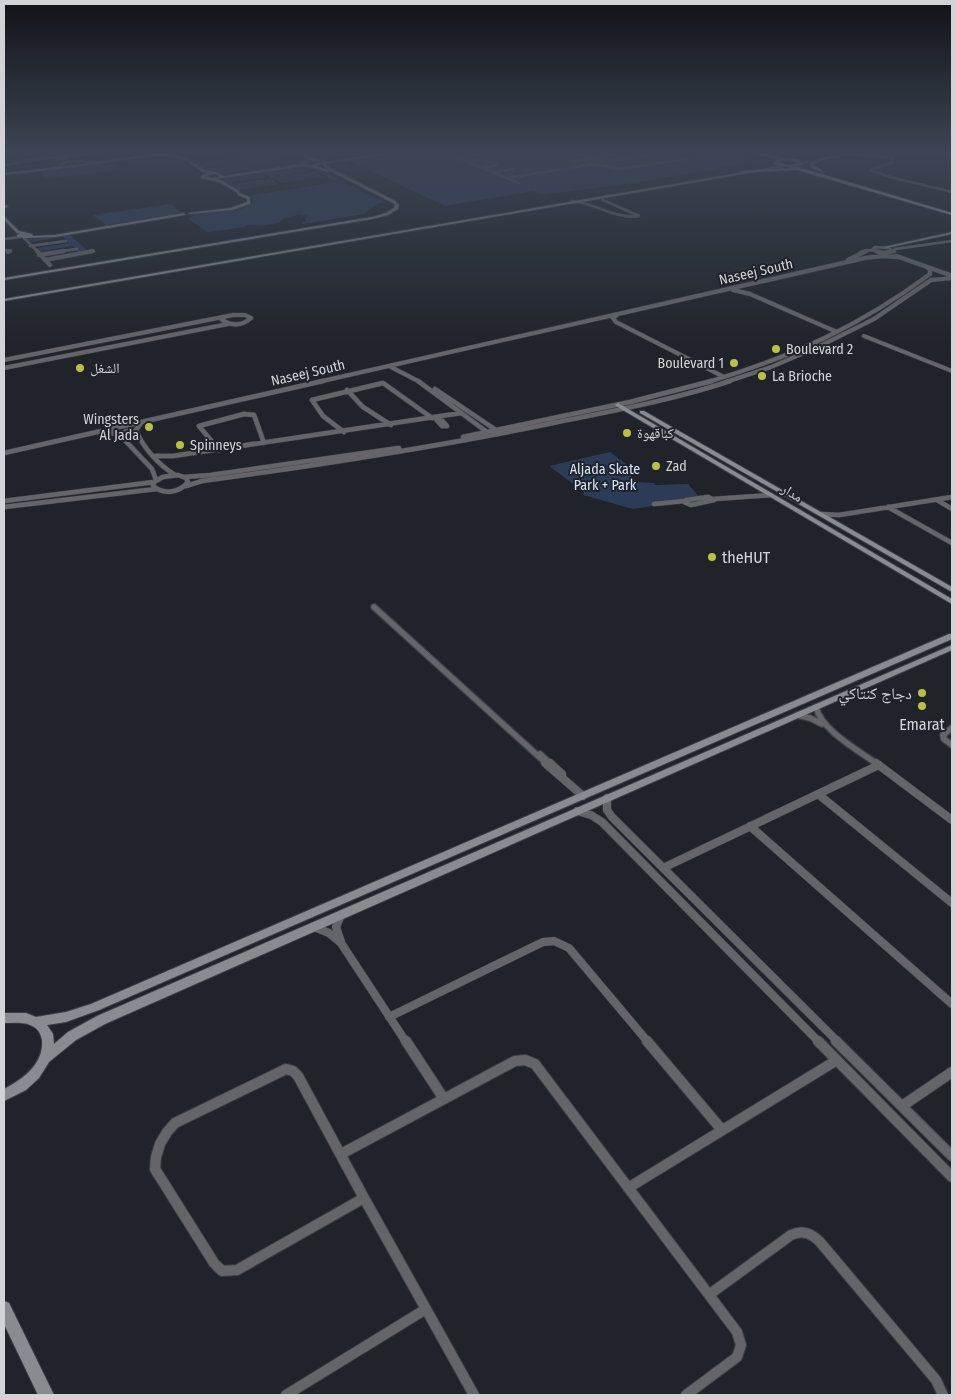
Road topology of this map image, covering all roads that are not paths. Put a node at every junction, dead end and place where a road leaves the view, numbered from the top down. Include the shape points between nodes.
1 (173, 216) edge
2 (372, 216) edge
3 (380, 216) edge
4 (474, 216) edge
5 (487, 216) edge
6 (4, 218) edge
7 (952, 234) edge
8 (24, 236) junction
9 (4, 239) edge
10 (229, 240) junction
11 (66, 241) dead end
12 (952, 241) edge
13 (220, 243) junction
14 (30, 246) junction
15 (886, 247) junction
16 (76, 249) dead end
17 (4, 250) edge
18 (872, 250) junction
19 (894, 250) junction
20 (93, 251) dead end
21 (8, 252) dead end
22 (883, 253) junction
23 (39, 255) junction
24 (900, 257) junction
25 (865, 258) junction
26 (44, 260) junction
27 (50, 265) dead end
28 (927, 266) junction
29 (930, 273) junction
30 (952, 276) edge
31 (4, 278) edge
32 (934, 279) junction
33 (904, 286) dead end
34 (747, 287) junction
35 (724, 290) junction
36 (908, 290) junction
37 (739, 291) junction
38 (899, 295) junction
39 (889, 296) dead end
40 (4, 298) edge
41 (783, 305) junction
42 (790, 306) dead end
43 (870, 309) dead end
44 (871, 314) junction
45 (616, 315) junction
46 (224, 318) junction
47 (602, 319) junction
48 (613, 319) junction
49 (589, 321) junction
50 (608, 322) junction
51 (230, 324) junction
52 (837, 330) junction
53 (864, 336) dead end
54 (640, 338) dead end
55 (4, 360) edge
56 (413, 361) junction
57 (952, 366) edge
58 (385, 367) junction
59 (4, 368) edge
60 (946, 368) junction
61 (398, 369) junction
62 (406, 369) junction
63 (952, 370) edge
64 (724, 377) junction
65 (347, 390) junction
66 (625, 405) junction
67 (461, 413) junction
68 (435, 418) junction
69 (142, 422) junction
70 (391, 425) junction
71 (496, 430) junction
72 (98, 432) junction
73 (344, 432) junction
74 (487, 432) junction
75 (138, 436) junction
76 (126, 441) junction
77 (264, 443) junction
78 (219, 450) junction
79 (4, 452) edge
80 (154, 456) junction
81 (173, 456) junction
82 (160, 463) junction
83 (175, 475) junction
84 (184, 477) junction
85 (155, 481) junction
86 (186, 486) junction
87 (156, 489) junction
88 (60, 490) dead end
89 (68, 493) junction
90 (768, 493) junction
91 (952, 497) edge
92 (937, 500) junction
93 (4, 501) edge
94 (654, 504) dead end
95 (4, 506) edge
96 (888, 508) junction
97 (952, 509) edge
98 (821, 514) junction
99 (843, 515) junction
100 (838, 524) junction
101 (952, 543) edge
102 (952, 590) edge
103 (952, 602) edge
104 (374, 607) dead end
105 (952, 636) edge
106 (952, 647) edge
107 (816, 707) junction
108 (797, 715) junction
109 (827, 727) junction
110 (952, 728) edge
111 (952, 745) edge
112 (879, 765) junction
113 (818, 794) junction
114 (582, 796) junction
115 (607, 798) junction
116 (577, 812) junction
117 (950, 816) edge
118 (750, 826) junction
119 (662, 868) junction
120 (952, 903) edge
121 (341, 915) junction
122 (314, 927) junction
123 (341, 943) junction
124 (952, 1004) edge
125 (389, 1017) junction
126 (4, 1018) edge
127 (36, 1022) junction
128 (47, 1058) junction
129 (837, 1060) junction
130 (952, 1072) edge
131 (9, 1093) edge
132 (444, 1099) junction
133 (4, 1102) edge
134 (902, 1106) junction
135 (722, 1130) junction
136 (341, 1154) junction
137 (952, 1156) edge
138 (952, 1177) edge
139 (628, 1188) junction
140 (364, 1198) junction
141 (710, 1294) junction
142 (4, 1308) edge
143 (426, 1309) junction
144 (292, 1394) edge
145 (46, 1395) edge
146 (474, 1395) edge
147 (686, 1395) edge
148 (943, 1395) edge

1 - 8 street via 60,235
2 - 10 street
3 - 13 street
4 - 40 street
5 - 40 street
6 - 8 street
7 - 15 street
7 - 19 street
8 - 9 street
8 - 14 street
10 - 13 street
10 - 31 street
11 - 14 street
12 - 19 street
13 - 31 street
14 - 23 street
15 - 18 street
15 - 19 street
16 - 23 street
17 - 21 street
18 - 22 street
18 - 79 street via 835,264
19 - 22 street
19 - 30 street
20 - 26 street
22 - 24 street
22 - 25 street via 870,254
23 - 26 street
24 - 25 street, Naseej South
24 - 28 street
25 - 34 street, Naseej South
26 - 27 street
28 - 29 street
28 - 30 street
29 - 32 street via 941,274
29 - 36 street
30 - 32 street
32 - 66 street via 868,322 780,363 705,389
33 - 36 street
34 - 35 street, Naseej South
34 - 37 street
34 - 41 street
35 - 37 street
35 - 45 street, Naseej South
36 - 38 street
37 - 52 street
38 - 39 street
38 - 44 street
41 - 42 street
41 - 52 street
43 - 44 street
44 - 52 street via 845,329
45 - 47 street, Naseej South
45 - 48 street
46 - 51 street via 223,322
46 - 51 street via 242,314 251,318 245,323
46 - 55 street
47 - 48 street
47 - 49 street, Naseej South
47 - 50 street
48 - 64 street
49 - 50 street
49 - 56 street, Naseej South
50 - 54 street
51 - 59 street
52 - 64 street via 780,358
53 - 60 street
56 - 58 street, Naseej South
56 - 62 street
57 - 60 street
58 - 61 street
58 - 69 street, Naseej South
60 - 63 street
61 - 62 street via 399,366
61 - 67 street
62 - 71 street
64 - 66 street
65 - 68 street via 383,383
65 - 70 street via 363,407
65 - 73 street via 311,400 324,417
66 - 71 street
66 - 86 street via 494,436
66 - 90 street, مدار
66 - 98 street, مدار
67 - 68 street
67 - 74 street
68 - 70 street
69 - 72 street, Naseej South
69 - 75 street via 136,430
70 - 73 street
71 - 74 street
72 - 76 street via 116,433
72 - 79 street, Naseej South
73 - 77 street
74 - 84 street via 373,452
75 - 76 street via 131,430 123,431
75 - 80 street
76 - 85 street via 152,469
77 - 78 street
77 - 78 street via 254,415 244,414 199,426
78 - 81 street
80 - 81 street
80 - 82 street
81 - 82 street
82 - 83 street
83 - 84 street
83 - 85 street
84 - 86 street
85 - 87 street via 153,486
85 - 89 street
86 - 87 street via 171,491
87 - 95 street
88 - 89 street
89 - 93 street
90 - 94 street via 689,505 684,501
90 - 103 street, مدار
91 - 92 street
92 - 96 street
92 - 97 street
96 - 99 street
96 - 101 street
98 - 99 street
98 - 100 street, مدار
99 - 100 street
100 - 102 street, مدار
104 - 114 street
105 - 114 street
106 - 107 street
107 - 108 street
107 - 109 street via 818,718
108 - 109 street
108 - 115 street
109 - 112 street
110 - 111 street via 943,735
112 - 113 street
112 - 117 street
113 - 118 street
113 - 120 street
114 - 127 street via 94,1007 66,1017
115 - 116 street
115 - 119 street via 607,810 612,817
116 - 121 street
116 - 129 street via 602,822
118 - 119 street
118 - 124 street
119 - 134 street
121 - 122 street
121 - 123 street via 336,927
122 - 123 street
122 - 128 street via 91,1025 72,1036
123 - 125 street
125 - 132 street
125 - 135 street via 543,942 560,942 569,948
126 - 127 street
127 - 128 street via 49,1040
128 - 131 street via 35,1076
129 - 135 street
129 - 138 street
130 - 134 street
131 - 133 street
132 - 136 street
132 - 139 street via 514,1061 531,1061
134 - 137 street
135 - 139 street
136 - 140 street
136 - 140 street via 298,1076 286,1069 175,1122 166,1132 155,1165 217,1268 226,1272 237,1270
139 - 141 street
140 - 143 street
141 - 147 street via 737,1332 740,1352
141 - 148 street via 791,1235 796,1232 809,1234 820,1242 936,1380
142 - 145 street
143 - 144 street
143 - 146 street

